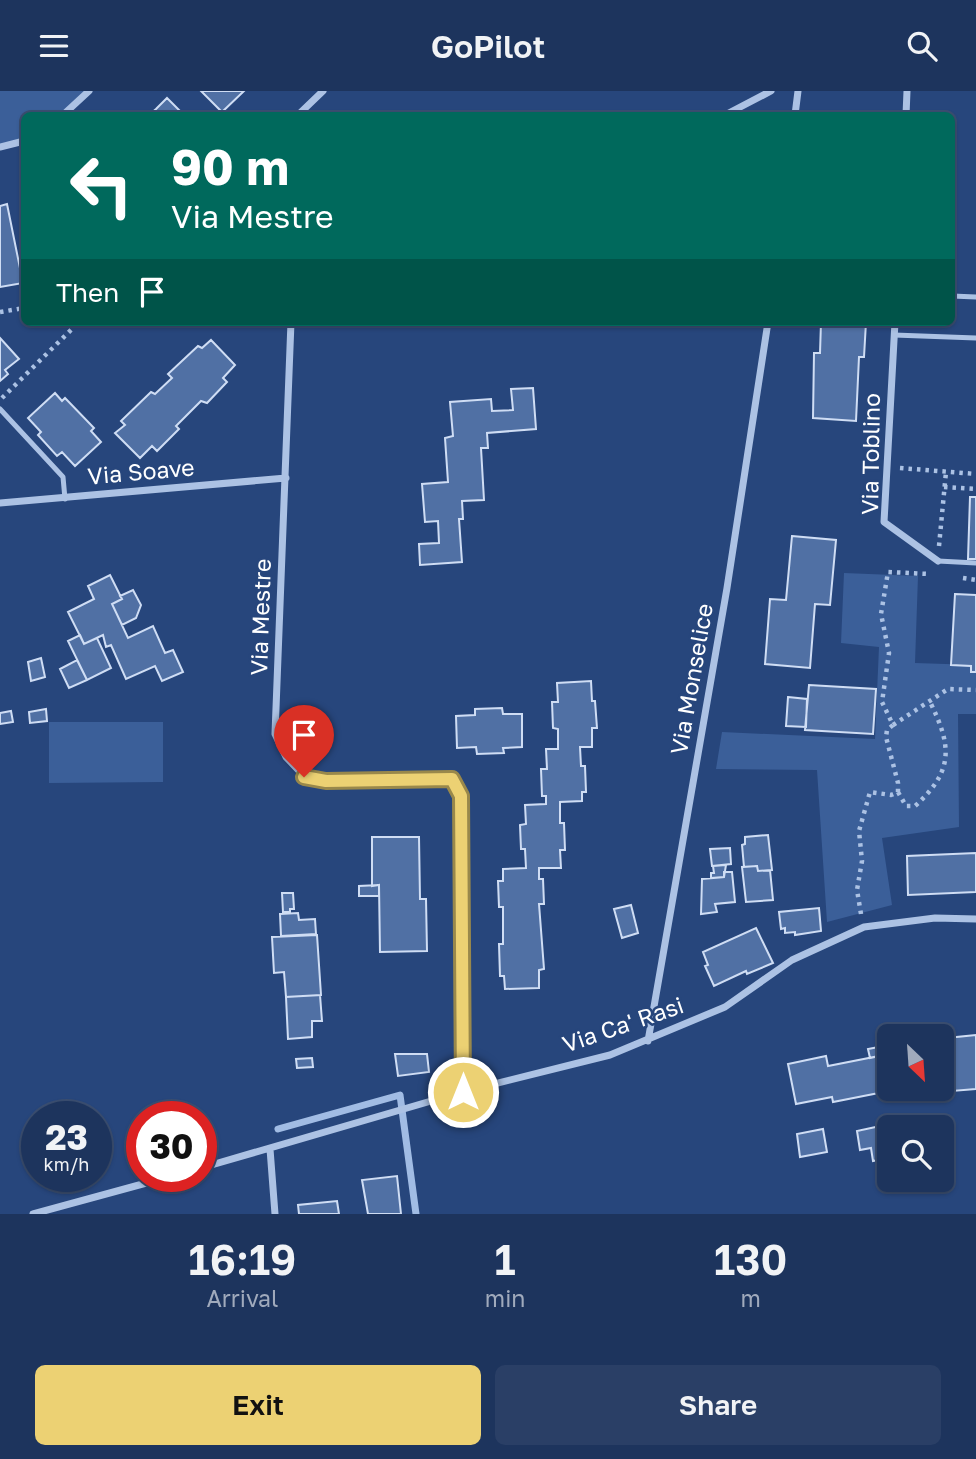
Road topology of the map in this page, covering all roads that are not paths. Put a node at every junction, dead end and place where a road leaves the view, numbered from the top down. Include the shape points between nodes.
1 (89, 91) edge
2 (323, 91) edge
3 (771, 91) edge
4 (798, 91) edge
5 (907, 91) edge
6 (66, 112) edge
7 (301, 112) edge
8 (731, 112) edge
9 (795, 112) edge
10 (905, 112) edge
11 (21, 142) edge
12 (0, 147) edge
13 (955, 296) edge
14 (976, 297) edge
15 (291, 326) edge
16 (767, 326) edge
17 (895, 326) edge
18 (894, 335) junction
19 (976, 338) edge
20 (0, 409) edge
21 (286, 478) junction
22 (65, 499) junction
23 (0, 503) edge
24 (938, 561) joint
25 (976, 563) edge
26 (976, 919) edge
27 (648, 1041) junction
28 (463, 1092) junction
29 (270, 1149) junction
30 (217, 1164) edge
31 (126, 1189) edge
32 (33, 1214) edge
33 (275, 1214) edge

1 - 6 street
2 - 7 street
3 - 8 street
4 - 9 street
5 - 10 street
11 - 12 street
13 - 14 lane
15 - 21 street, Via Mestre
16 - 27 street, Via Monselice
17 - 18 street, Via Toblino
18 - 19 lane
18 - 24 street, Via Toblino via 884,522
20 - 22 lane via 63,477
21 - 22 street, Via Soave
21 - 28 street, Via Mestre via 275,734 286,757 304,777 326,781 452,779 461,796
22 - 23 street, Via Soave
24 - 25 lane
26 - 27 street, Via Ca' Rasi via 935,918 864,927 792,960 725,1007
27 - 28 street, Via Ca' Rasi
28 - 29 street, Via Ca' Rasi
29 - 30 street, Via Ca' Rasi
29 - 33 street
31 - 32 street

